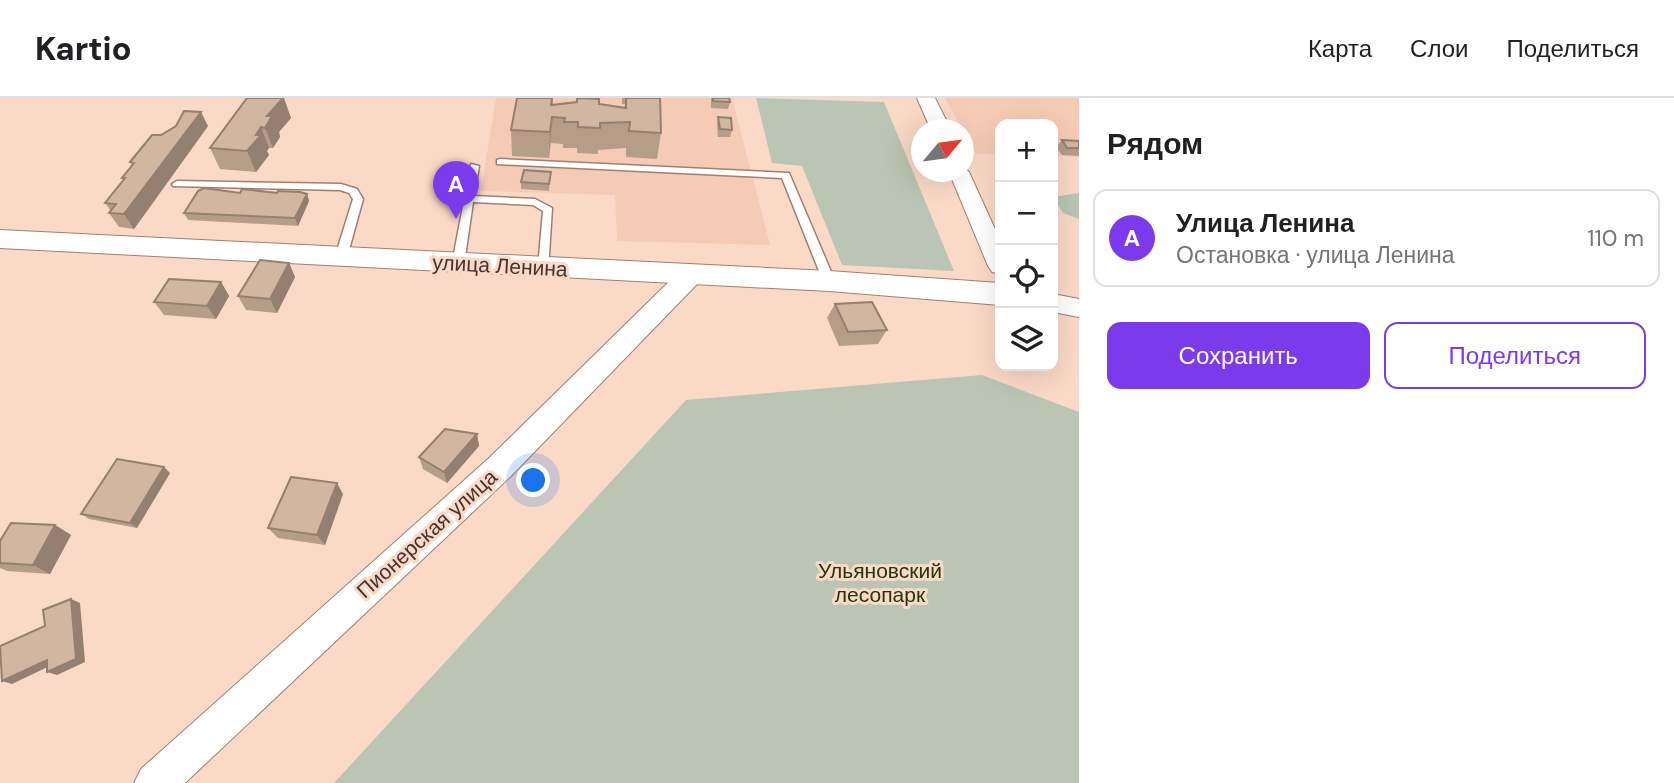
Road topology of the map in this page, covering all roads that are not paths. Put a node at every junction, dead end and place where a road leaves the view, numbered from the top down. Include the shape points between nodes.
1 (926, 98) edge
2 (936, 119) edge
3 (500, 162) dead end
4 (474, 166) dead end
5 (963, 182) edge
6 (177, 184) dead end
7 (469, 199) junction
8 (0, 239) edge
9 (995, 255) edge
10 (341, 257) junction
11 (458, 264) junction
12 (544, 268) junction
13 (691, 275) junction
14 (829, 281) junction
15 (995, 294) edge
16 (1058, 304) edge
17 (1079, 308) edge
18 (155, 783) edge

1 - 2 street
3 - 14 lane via 786,175
4 - 7 lane
5 - 9 street
6 - 10 lane via 341,187 353,191 358,199
7 - 11 lane
7 - 12 lane via 535,202 548,210
8 - 10 street, улица Ленина
10 - 11 street, улица Ленина
11 - 12 street, улица Ленина
12 - 13 street, улица Ленина
13 - 14 street, улица Ленина
13 - 18 street, Пионерская улица via 499,468
14 - 15 street, улица Ленина
16 - 17 street

